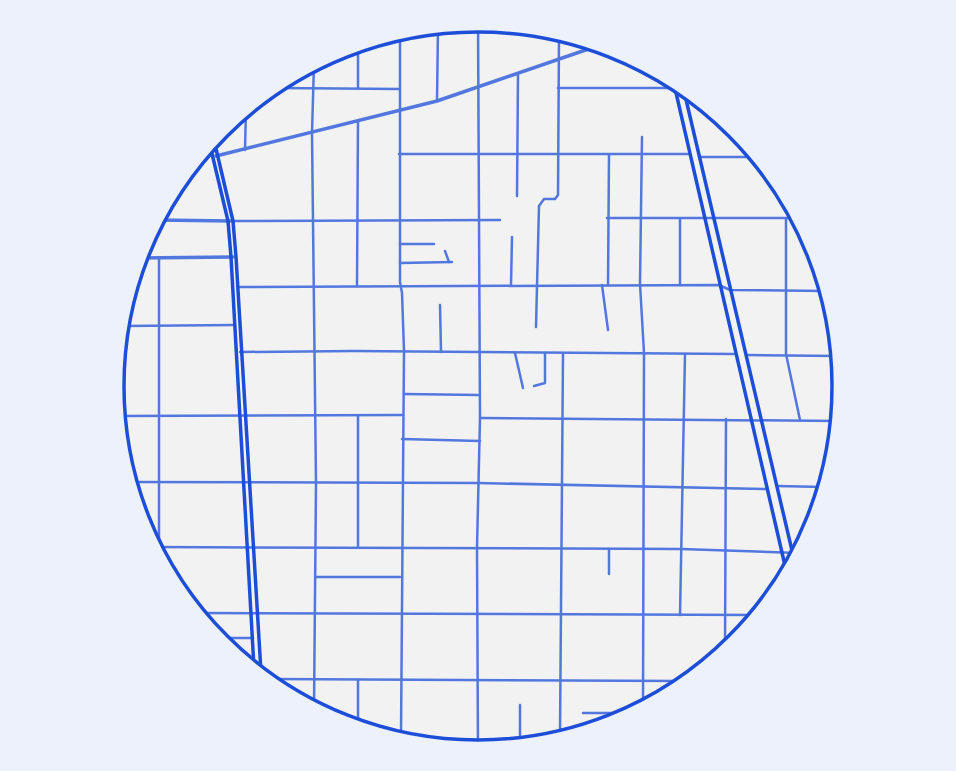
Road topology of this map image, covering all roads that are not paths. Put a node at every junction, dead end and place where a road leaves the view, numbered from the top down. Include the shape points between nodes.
1 (478, 32) edge
2 (438, 34) edge
3 (400, 40) edge
4 (559, 41) edge
5 (589, 49) edge
6 (358, 52) edge
7 (559, 60) junction
8 (314, 72) edge
9 (518, 75) junction
10 (667, 86) edge
11 (286, 88) edge
12 (313, 88) junction
13 (358, 88) junction
14 (558, 88) junction
15 (399, 89) junction
16 (477, 89) junction
17 (675, 91) edge
18 (686, 99) edge
19 (437, 101) junction
20 (398, 111) junction
21 (246, 118) edge
22 (358, 121) junction
23 (312, 133) junction
24 (642, 138) dead end
25 (214, 150) edge
26 (245, 150) junction
27 (213, 151) edge
28 (477, 153) junction
29 (399, 154) junction
30 (517, 154) junction
31 (559, 154) junction
32 (609, 154) junction
33 (690, 154) junction
34 (641, 155) junction
35 (209, 156) edge
36 (215, 156) junction
37 (701, 157) junction
38 (748, 157) edge
39 (517, 196) dead end
40 (607, 218) junction
41 (715, 218) junction
42 (478, 219) junction
43 (640, 219) junction
44 (680, 219) junction
45 (706, 219) junction
46 (786, 219) junction
47 (790, 219) edge
48 (165, 220) edge
49 (500, 220) dead end
50 (230, 221) junction
51 (314, 221) junction
52 (356, 221) junction
53 (399, 221) junction
54 (512, 237) dead end
55 (400, 244) junction
56 (434, 244) dead end
57 (445, 251) dead end
58 (234, 257) junction
59 (148, 258) edge
60 (159, 258) junction
61 (400, 263) junction
62 (536, 284) junction
63 (640, 284) junction
64 (511, 285) junction
65 (602, 285) junction
66 (608, 285) junction
67 (680, 285) junction
68 (719, 285) junction
69 (357, 286) junction
70 (401, 286) junction
71 (479, 286) junction
72 (238, 287) junction
73 (314, 287) junction
74 (730, 290) junction
75 (786, 291) junction
76 (819, 291) edge
77 (440, 305) dead end
78 (235, 325) junction
79 (129, 326) edge
80 (159, 326) junction
81 (536, 327) dead end
82 (608, 330) dead end
83 (314, 351) junction
84 (404, 351) junction
85 (239, 352) junction
86 (441, 352) junction
87 (479, 352) junction
88 (515, 353) junction
89 (545, 353) junction
90 (644, 353) junction
91 (563, 354) junction
92 (685, 354) junction
93 (736, 354) junction
94 (786, 354) junction
95 (746, 355) junction
96 (830, 356) edge
97 (534, 386) dead end
98 (523, 388) dead end
99 (404, 394) junction
100 (480, 395) junction
101 (402, 415) junction
102 (126, 416) edge
103 (358, 416) junction
104 (158, 417) junction
105 (243, 417) junction
106 (316, 417) junction
107 (480, 418) junction
108 (563, 418) junction
109 (644, 419) junction
110 (683, 419) junction
111 (726, 419) junction
112 (751, 419) junction
113 (762, 419) junction
114 (800, 421) junction
115 (830, 421) edge
116 (402, 439) junction
117 (480, 441) junction
118 (138, 482) edge
119 (159, 482) junction
120 (247, 482) junction
121 (316, 482) junction
122 (358, 482) junction
123 (401, 483) junction
124 (478, 483) junction
125 (562, 485) junction
126 (643, 486) junction
127 (682, 486) junction
128 (777, 486) junction
129 (817, 487) edge
130 (725, 488) junction
131 (766, 489) junction
132 (157, 534) edge
133 (794, 545) edge
134 (164, 547) edge
135 (358, 547) junction
136 (251, 548) junction
137 (316, 548) junction
138 (401, 548) junction
139 (477, 548) junction
140 (561, 548) junction
141 (609, 548) junction
142 (643, 549) junction
143 (681, 549) junction
144 (725, 550) junction
145 (782, 551) junction
146 (790, 552) edge
147 (785, 564) edge
148 (609, 574) dead end
149 (401, 577) junction
150 (316, 578) junction
151 (207, 613) edge
152 (252, 613) junction
153 (257, 613) junction
154 (316, 613) junction
155 (401, 614) junction
156 (477, 614) junction
157 (561, 614) junction
158 (643, 615) junction
159 (680, 615) junction
160 (747, 615) edge
161 (725, 616) junction
162 (230, 638) edge
163 (253, 638) junction
164 (725, 639) edge
165 (254, 659) edge
166 (261, 665) edge
167 (280, 679) edge
168 (314, 679) junction
169 (477, 679) junction
170 (559, 679) junction
171 (358, 680) junction
172 (400, 680) junction
173 (643, 681) junction
174 (673, 681) edge
175 (314, 699) edge
176 (643, 699) edge
177 (520, 705) dead end
178 (583, 713) dead end
179 (613, 713) edge
180 (358, 719) edge
181 (560, 730) edge
182 (401, 731) edge
183 (520, 737) edge
184 (478, 740) edge

1 - 16 street
2 - 19 street
3 - 15 street
4 - 7 street
5 - 7 street
6 - 13 street
7 - 9 street
7 - 14 street
8 - 12 street
9 - 16 street
9 - 30 street
10 - 14 street
11 - 12 street
12 - 13 street
12 - 23 street
13 - 15 street
14 - 31 street
15 - 20 street
16 - 19 street
16 - 28 street
17 - 33 main road
18 - 37 main road
19 - 20 street
20 - 22 street
20 - 29 street
21 - 26 street
22 - 23 street
22 - 52 street
23 - 26 street
23 - 51 street
24 - 34 street
25 - 36 main road
26 - 36 street
27 - 36 main road
28 - 29 street
28 - 30 street
28 - 42 street
29 - 53 street
30 - 31 street
30 - 39 street
31 - 32 street
31 - 62 street via 557,197 544,199 539,206
32 - 34 street
32 - 40 street
33 - 34 street
33 - 45 main road
34 - 43 street
35 - 36 street
36 - 50 main road
37 - 38 street
37 - 41 main road
40 - 43 street
40 - 66 street
41 - 45 street
41 - 46 street
41 - 74 main road
42 - 49 street
42 - 53 street
42 - 71 street
43 - 44 street
43 - 63 street
44 - 45 street
44 - 67 street
45 - 68 main road
46 - 47 street
46 - 75 street
48 - 50 street
50 - 51 street
50 - 58 main road
51 - 52 street
51 - 73 street
52 - 53 street
52 - 69 street
53 - 55 street
54 - 64 street
55 - 56 street
55 - 61 street
57 - 61 street via 450,262
58 - 60 street
58 - 72 main road
58 - 78 main road
59 - 60 street
60 - 80 street
61 - 70 street
62 - 64 street
62 - 65 street
62 - 81 street
63 - 66 street
63 - 67 street
63 - 90 street
64 - 71 street
65 - 66 street
65 - 82 street
67 - 68 street
68 - 74 street
68 - 93 main road
69 - 70 street
69 - 73 street
70 - 71 street
70 - 84 street
71 - 87 street
72 - 73 street
72 - 85 main road
73 - 83 street
74 - 75 street
74 - 95 main road
75 - 76 street
75 - 94 street
77 - 86 street
78 - 80 street
78 - 85 main road
79 - 80 street
80 - 104 street
83 - 84 street
83 - 85 street
83 - 106 street
84 - 86 street
84 - 99 street
85 - 105 main road
86 - 87 street
87 - 88 street
87 - 100 street
88 - 89 street
88 - 98 street
89 - 91 street
89 - 97 street via 545,383
90 - 91 street
90 - 92 street
90 - 109 street
91 - 108 street
92 - 93 street
92 - 110 street
93 - 112 main road
94 - 95 street
94 - 96 street
94 - 114 street
95 - 113 main road
99 - 100 street
99 - 101 street
100 - 107 street
101 - 103 street
101 - 116 street
102 - 104 street
103 - 106 street
103 - 122 street
104 - 105 street
104 - 119 street
105 - 106 street
105 - 120 main road
106 - 121 street
107 - 108 street
107 - 117 street
108 - 109 street
108 - 125 street
109 - 110 street
109 - 126 street
110 - 111 street
110 - 127 street
111 - 112 street
111 - 130 street
112 - 113 street
112 - 131 main road
113 - 114 street
113 - 128 main road
114 - 115 street
116 - 117 street
116 - 123 street
117 - 124 street
118 - 119 street
119 - 120 street
119 - 132 street
120 - 121 street
120 - 136 main road
121 - 122 street
121 - 137 street
122 - 123 street
122 - 135 street
123 - 124 street
123 - 138 street
124 - 125 street
124 - 139 street
125 - 126 street
125 - 140 street
126 - 127 street
126 - 142 street
127 - 130 street
127 - 143 street
128 - 129 street
128 - 133 main road
130 - 131 street
130 - 144 street
131 - 145 main road
134 - 136 street
135 - 137 street
135 - 138 street
136 - 137 street
136 - 152 main road
136 - 153 main road
137 - 150 street
138 - 139 street
138 - 149 street
139 - 140 street
139 - 156 street
140 - 141 street
140 - 157 street
141 - 142 street
141 - 148 street
142 - 143 street
142 - 158 street
143 - 144 street
143 - 159 street
144 - 145 street
144 - 161 street
145 - 146 street
145 - 147 main road
149 - 150 street
149 - 155 street
150 - 154 street
151 - 152 street
152 - 153 street
152 - 163 main road
153 - 154 street
153 - 166 main road
154 - 155 street
154 - 168 street
155 - 156 street
155 - 172 street
156 - 157 street
156 - 169 street
157 - 158 street
157 - 170 street
158 - 159 street
158 - 173 street
159 - 161 street
160 - 161 street
161 - 164 street
162 - 163 street
163 - 165 main road
167 - 168 street
168 - 171 street
168 - 175 street
169 - 170 street
169 - 172 street
169 - 184 street
170 - 173 street
170 - 181 street
171 - 172 street
171 - 180 street
172 - 182 street
173 - 174 street
173 - 176 street
177 - 183 street
178 - 179 street

